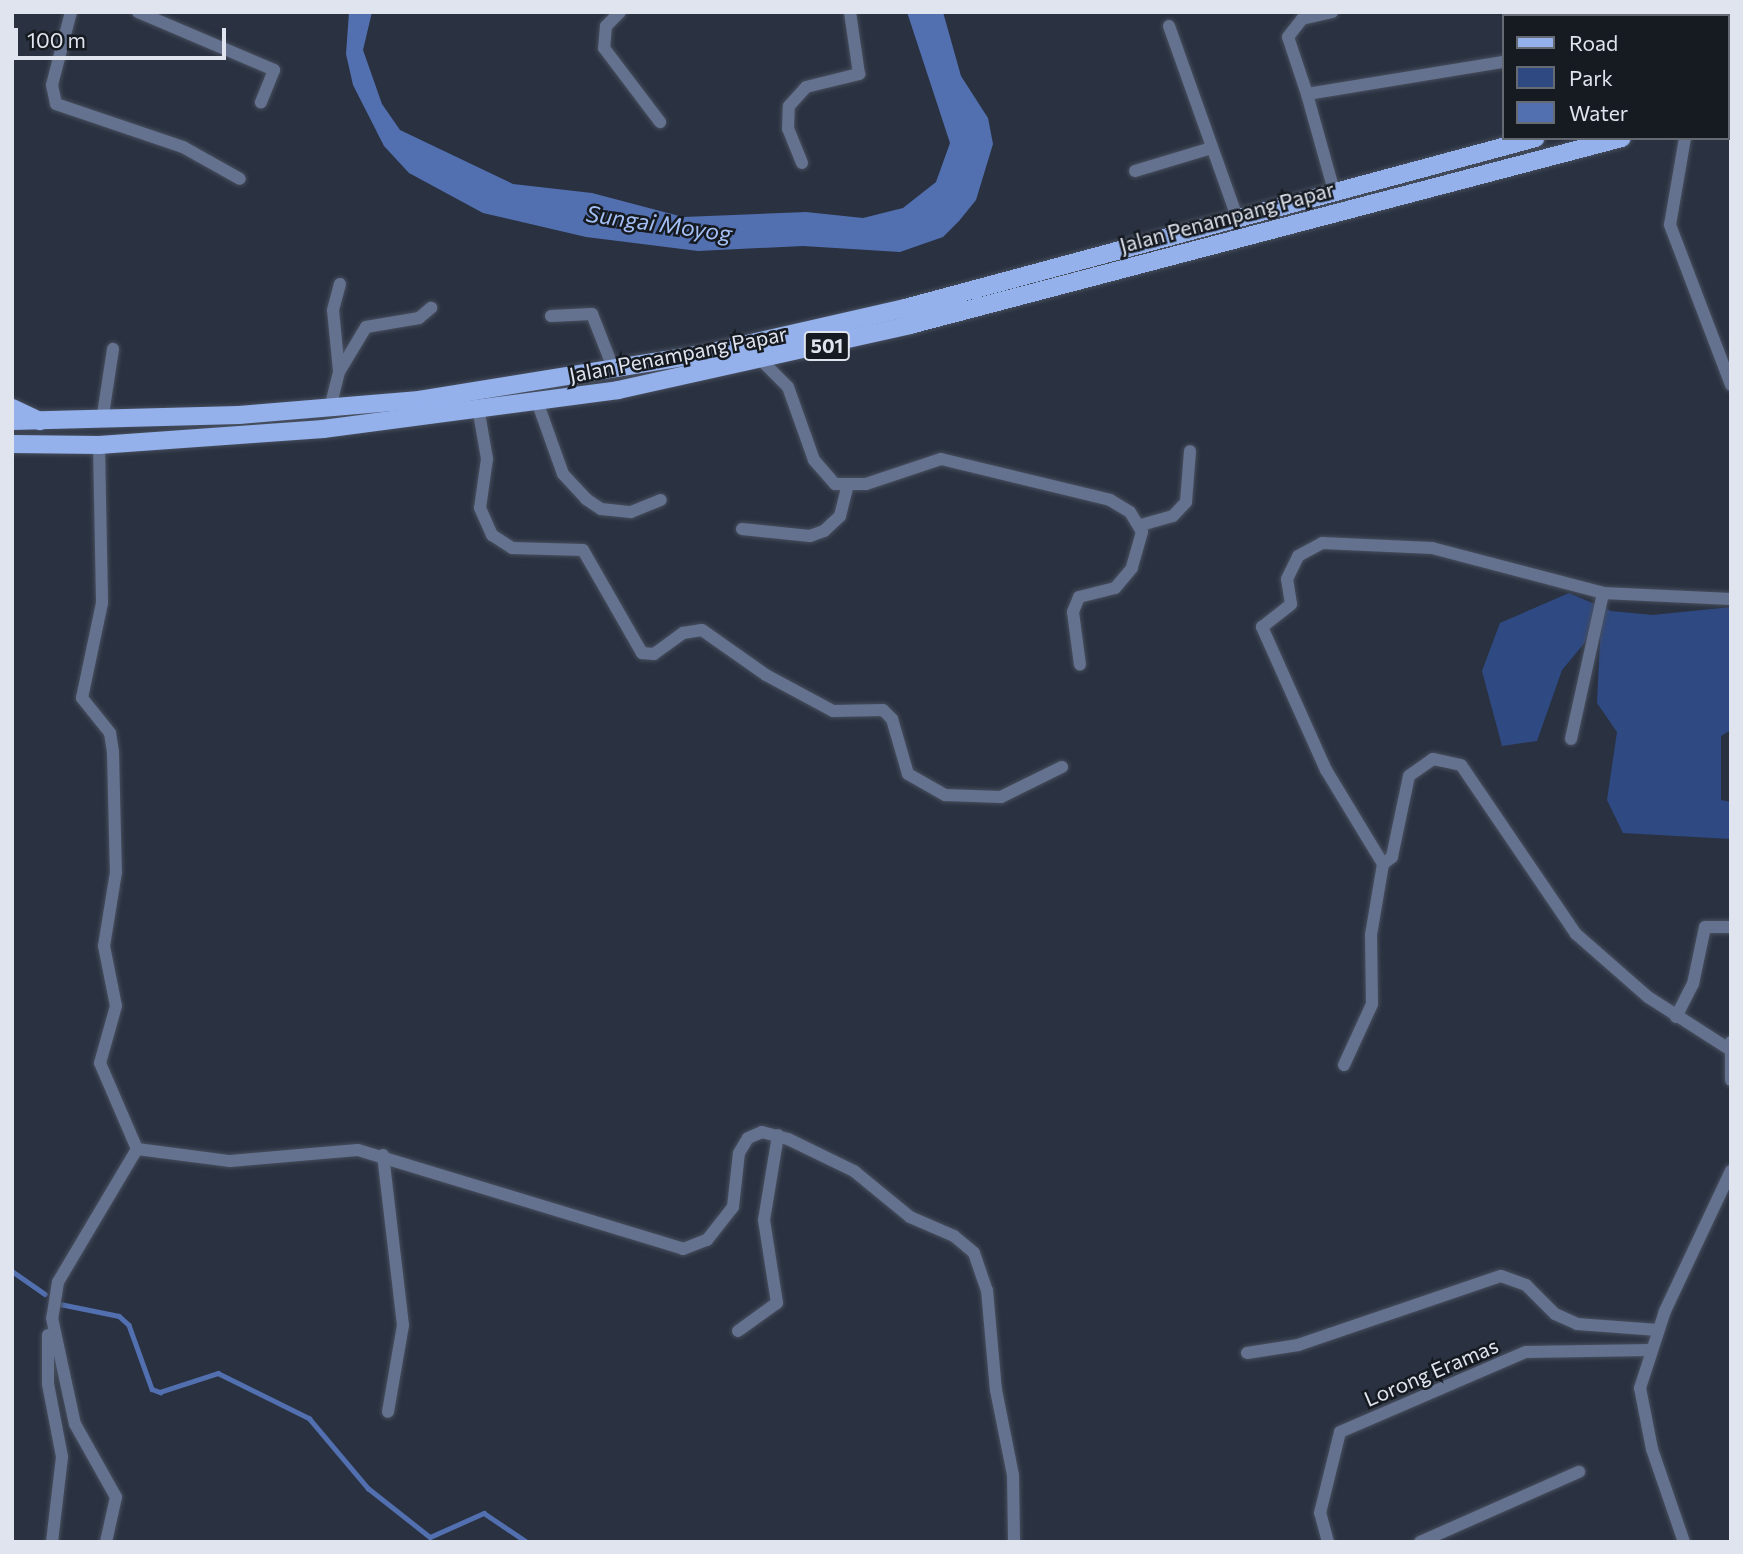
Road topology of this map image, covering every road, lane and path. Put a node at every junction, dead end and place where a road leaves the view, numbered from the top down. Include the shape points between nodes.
1 (71, 12) edge
2 (138, 12) edge
3 (620, 12) edge
4 (850, 12) edge
5 (1332, 12) edge
6 (1169, 26) dead end
7 (1502, 62) edge
8 (1307, 94) junction
9 (261, 103) dead end
10 (660, 122) dead end
11 (1528, 140) edge
12 (1614, 140) edge
13 (1685, 140) edge
14 (1210, 148) junction
15 (802, 163) dead end
16 (1135, 171) dead end
17 (240, 179) dead end
18 (1334, 191) junction
19 (1237, 217) junction
20 (341, 284) dead end
21 (431, 308) dead end
22 (551, 316) dead end
23 (113, 349) dead end
24 (763, 362) junction
25 (614, 370) junction
26 (339, 372) junction
27 (1731, 385) edge
28 (538, 404) junction
29 (12, 408) edge
30 (330, 408) junction
31 (479, 413) junction
32 (12, 421) edge
33 (102, 421) junction
34 (42, 422) junction
35 (12, 444) edge
36 (99, 445) junction
37 (1190, 451) dead end
38 (848, 485) junction
39 (661, 500) dead end
40 (1141, 525) junction
41 (742, 529) dead end
42 (1602, 593) junction
43 (1731, 598) edge
44 (1080, 665) dead end
45 (1571, 739) dead end
46 (1062, 767) dead end
47 (1383, 864) junction
48 (1731, 927) edge
49 (1676, 1017) junction
50 (1730, 1045) edge
51 (1343, 1065) dead end
52 (1731, 1080) edge
53 (778, 1135) junction
54 (138, 1149) junction
55 (383, 1155) junction
56 (1731, 1171) edge
57 (52, 1318) junction
58 (1658, 1330) junction
59 (738, 1331) dead end
60 (1651, 1350) junction
61 (1247, 1353) dead end
62 (388, 1412) dead end
63 (59, 1433) junction
64 (86, 1450) junction
65 (1579, 1472) dead end
66 (52, 1542) edge
67 (106, 1542) edge
68 (1014, 1542) edge
69 (1328, 1542) edge
70 (1420, 1542) edge
71 (1684, 1542) edge

1 - 17 street via 52,85 56,104 183,147
2 - 9 street via 274,70
3 - 10 street via 606,26 604,48
4 - 15 street via 859,74 806,87 789,106 788,129
5 - 8 street via 1302,19 1288,37
6 - 14 street
7 - 8 street
8 - 18 street
11 - 18 main road, Jalan Penampang Papar / 501
12 - 24 main road, Jalan Penampang Papar / 501
13 - 27 street via 1670,225
14 - 16 street
14 - 19 street
18 - 19 main road, Jalan Penampang Papar / 501
19 - 25 main road, Jalan Penampang Papar / 501 via 905,308
20 - 26 street via 333,310
21 - 26 street via 419,318 366,327
22 - 25 street via 592,314
23 - 33 street
24 - 28 main road, Jalan Penampang Papar / 501
24 - 38 street via 788,387 821,473
25 - 30 main road, Jalan Penampang Papar / 501
26 - 30 street
28 - 31 main road, Jalan Penampang Papar / 501
28 - 39 street via 563,474 586,499 601,509 631,512
29 - 34 main road
30 - 33 main road, Jalan Penampang Papar / 501
31 - 36 main road, Jalan Penampang Papar / 501
31 - 46 street via 487,459 480,508 492,535 512,548 583,550 642,653 654,654 683,634 702,629 766,676 833,711 883,710 892,719 908,774 946,796 1002,797
32 - 34 main road, Jalan Penampang Papar / 501
33 - 34 main road, Jalan Penampang Papar / 501
35 - 36 main road, Jalan Penampang Papar / 501
36 - 54 street via 102,603 82,698 110,733 113,753 116,872 104,946 116,1006 100,1063
37 - 40 street via 1186,502 1173,516
38 - 40 street via 914,463 951,460 1110,500
38 - 41 street via 840,516 824,531 810,536
40 - 44 street via 1136,557 1121,584 1085,594 1075,604
42 - 43 street
42 - 45 street
42 - 47 street via 1422,546 1322,543 1298,556 1287,579 1291,604 1263,623 1264,639 1326,770
47 - 49 street via 1392,857 1409,776 1433,759 1461,765 1486,793 1567,923
47 - 51 street via 1371,935 1372,1004
48 - 49 street via 1705,927 1693,984
49 - 50 street
50 - 52 street
53 - 55 street via 762,1132 743,1145 733,1208 708,1240 683,1250
53 - 59 street via 764,1220 777,1303
53 - 68 street via 854,1171 910,1217 954,1236 974,1254 987,1290 996,1390 1013,1475
54 - 55 street via 230,1161 322,1151
54 - 57 street via 58,1282
55 - 62 street via 403,1325
56 - 58 street
57 - 63 street via 48,1384
57 - 64 street via 59,1365
58 - 60 street
58 - 61 street via 1577,1324 1555,1314 1526,1285 1501,1276 1298,1345
60 - 69 street, Lorong Eramas via 1564,1346 1526,1352 1340,1432 1320,1513
60 - 71 street via 1641,1403
63 - 64 street
63 - 66 street
64 - 67 street via 116,1497
65 - 70 street

